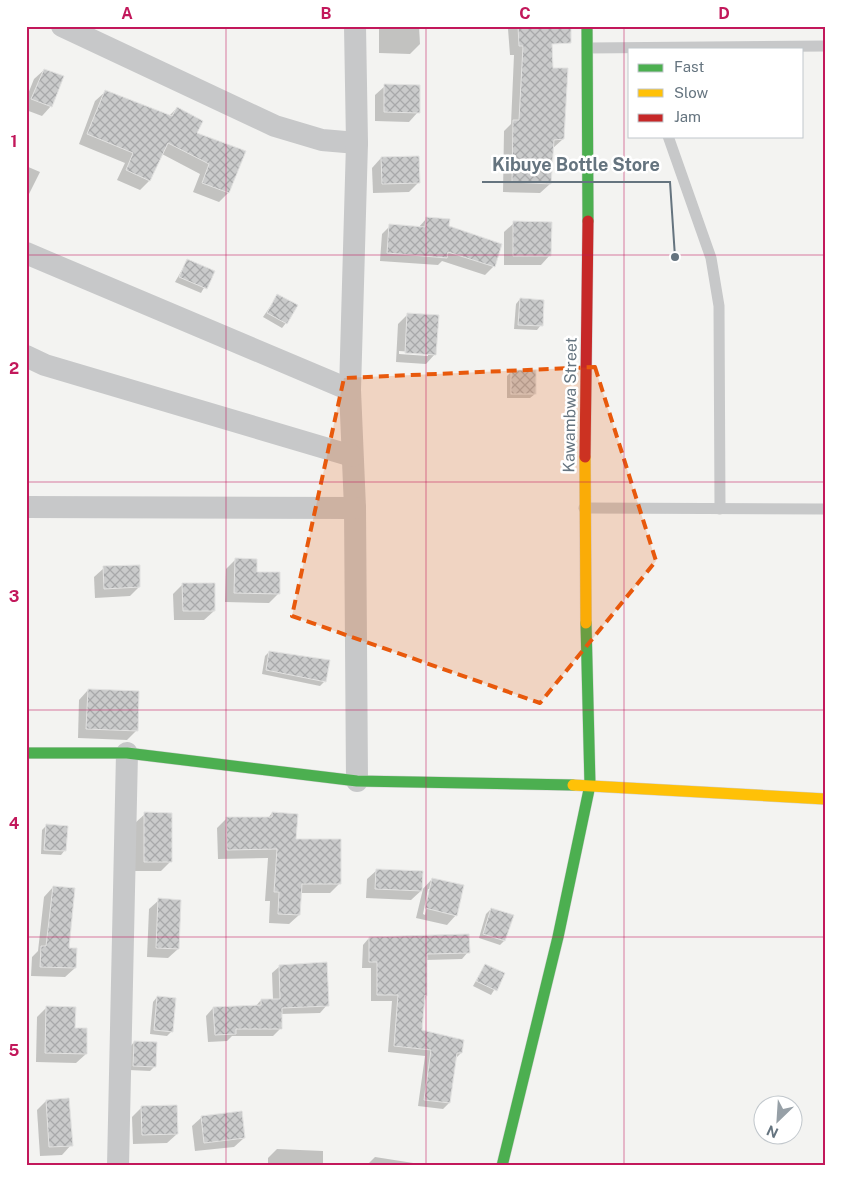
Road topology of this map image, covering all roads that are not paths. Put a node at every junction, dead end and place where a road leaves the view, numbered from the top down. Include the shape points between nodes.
1 (62, 26) edge
2 (355, 26) edge
3 (587, 26) edge
4 (825, 46) edge
5 (588, 48) junction
6 (633, 48) edge
7 (669, 138) edge
8 (357, 143) junction
9 (26, 253) edge
10 (26, 356) edge
11 (350, 390) junction
12 (352, 456) junction
13 (26, 507) edge
14 (355, 508) junction
15 (584, 508) junction
16 (720, 509) junction
17 (825, 509) edge
18 (26, 753) edge
19 (127, 753) junction
20 (357, 781) junction
21 (590, 785) junction
22 (825, 798) edge
23 (118, 1166) edge
24 (502, 1166) edge

1 - 8 street via 275,126 322,140
2 - 8 street
3 - 5 street, Kawambwa Street
4 - 6 lane
5 - 6 lane
5 - 15 street, Kawambwa Street
7 - 16 lane via 711,258 720,306
8 - 11 street
9 - 11 street
10 - 12 street via 46,365
11 - 12 street
12 - 14 street
13 - 14 street
14 - 20 street
15 - 16 lane
15 - 21 street, Kawambwa Street
16 - 17 lane
18 - 19 street
19 - 20 street
19 - 23 street
20 - 21 street
21 - 22 street
21 - 24 street, Kawambwa Street via 558,937

